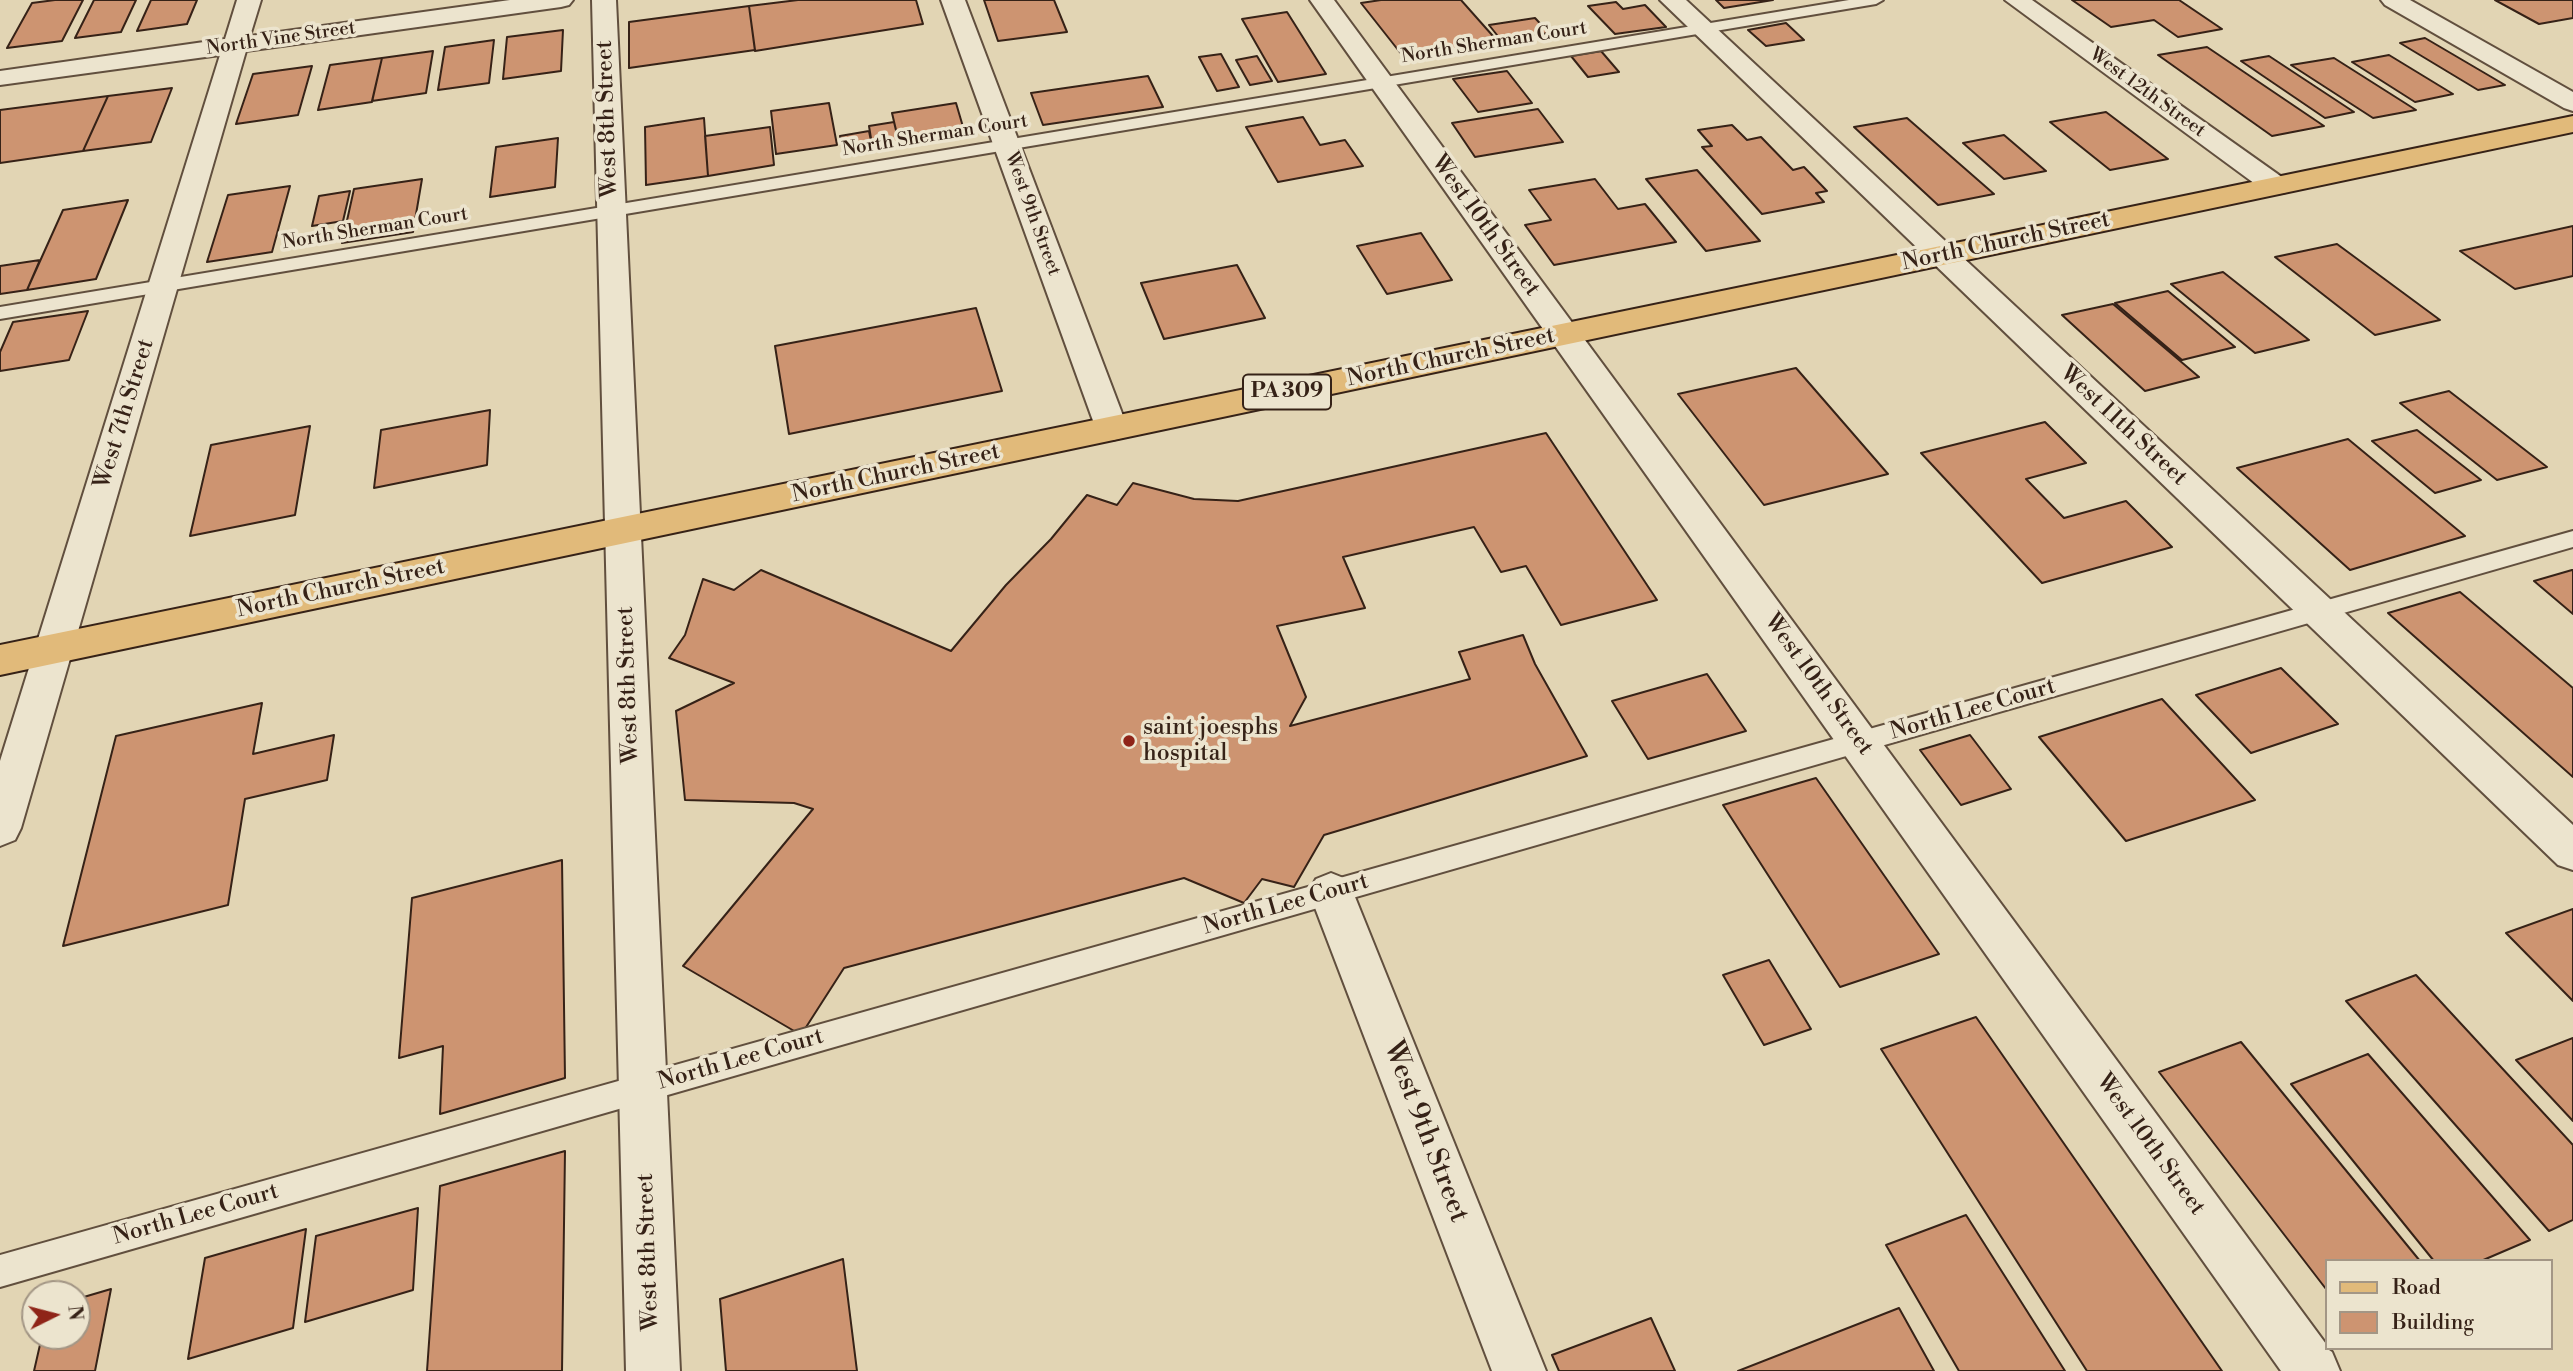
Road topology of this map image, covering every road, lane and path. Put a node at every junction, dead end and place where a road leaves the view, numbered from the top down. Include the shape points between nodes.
1 (249, 0) edge
2 (562, 0) edge
3 (604, 0) edge
4 (953, 0) edge
5 (1322, 0) edge
6 (1672, 0) edge
7 (1876, 0) edge
8 (2017, 0) edge
9 (2393, 0) edge
10 (1703, 29) junction
11 (237, 45) junction
12 (0, 78) edge
13 (1382, 83) junction
14 (2573, 103) edge
15 (2573, 124) edge
16 (1007, 145) junction
17 (2276, 186) junction
18 (612, 211) junction
19 (1943, 256) junction
20 (164, 286) junction
21 (0, 313) edge
22 (1563, 334) junction
23 (1112, 429) junction
24 (624, 530) junction
25 (2573, 539) edge
26 (2319, 611) junction
27 (54, 648) junction
28 (0, 660) edge
29 (1859, 742) junction
30 (0, 828) edge
31 (2573, 852) edge
32 (1331, 892) junction
33 (643, 1088) junction
34 (0, 1271) edge
35 (653, 1371) edge
36 (1519, 1371) edge
37 (2313, 1371) edge

1 - 11 street, West 7th Street
2 - 11 street, North Vine Street
3 - 18 street, West 8th Street
4 - 16 street, West 9th Street
5 - 13 street, West 10th Street
6 - 10 street, West 11th Street
7 - 10 lane, North Sherman Court
8 - 17 street, West 12th Street
9 - 14 street
10 - 13 lane, North Sherman Court
10 - 19 street, West 11th Street
11 - 12 street, North Vine Street
11 - 20 street, West 7th Street
13 - 16 lane, North Sherman Court
13 - 22 street, West 10th Street
15 - 17 main road, North Church Street / PA 309
16 - 18 lane, North Sherman Court
16 - 23 street, West 9th Street
17 - 19 main road, North Church Street / PA 309
18 - 20 lane, North Sherman Court
18 - 24 street, West 8th Street
19 - 22 main road, North Church Street / PA 309
19 - 26 street, West 11th Street
20 - 21 lane, North Sherman Court
20 - 27 street, West 7th Street
22 - 23 main road, North Church Street / PA 309
22 - 29 street, West 10th Street
23 - 24 main road, North Church Street / PA 309
24 - 27 main road, North Church Street / PA 309
24 - 33 street, West 8th Street
25 - 26 lane, North Lee Court
26 - 29 lane, North Lee Court
26 - 31 street, West 11th Street
27 - 28 main road, North Church Street / PA 309
27 - 30 street, West 7th Street
29 - 32 lane, North Lee Court
29 - 37 street, West 10th Street
32 - 33 lane, North Lee Court
32 - 36 street, West 9th Street
33 - 34 lane, North Lee Court
33 - 35 street, West 8th Street

